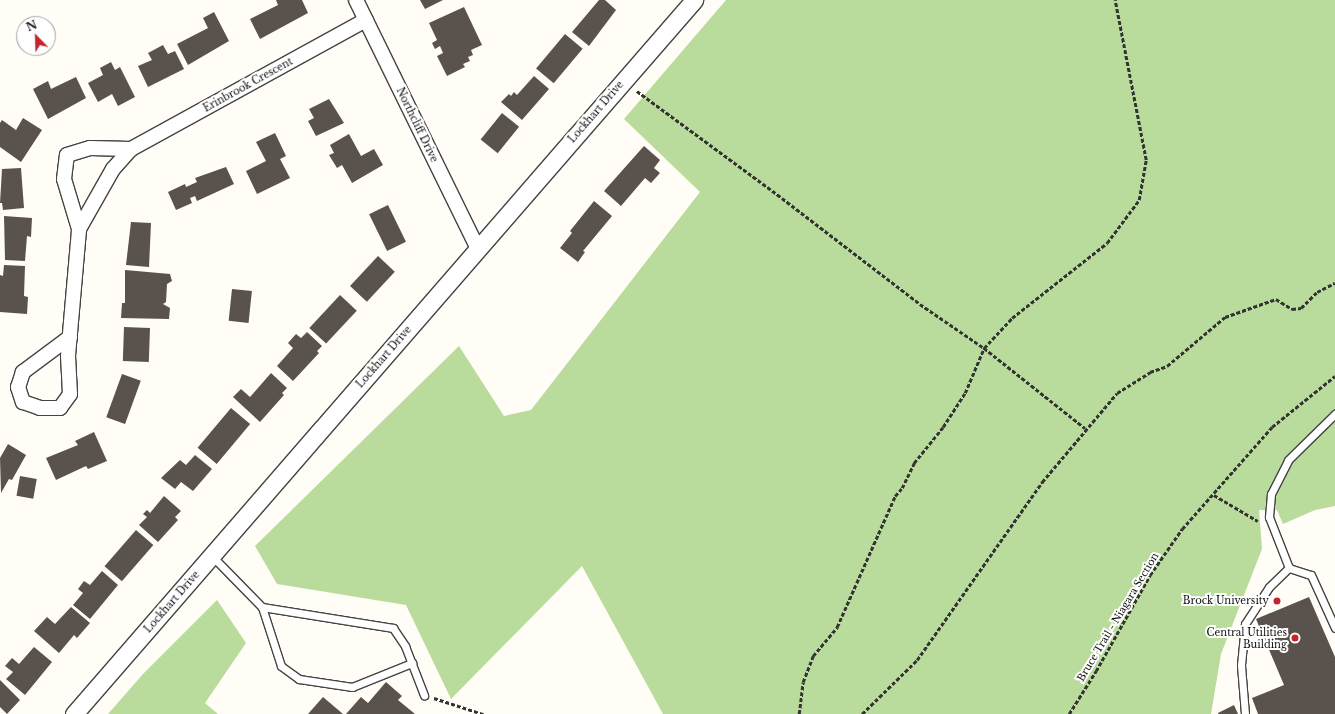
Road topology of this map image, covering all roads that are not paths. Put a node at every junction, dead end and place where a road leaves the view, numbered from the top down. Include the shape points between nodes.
1 (356, 0) edge
2 (694, 0) edge
3 (366, 20) junction
4 (131, 149) junction
5 (79, 228) junction
6 (478, 249) junction
7 (70, 337) junction
8 (1335, 414) edge
9 (211, 556) junction
10 (1289, 568) junction
11 (262, 607) junction
12 (1335, 628) edge
13 (412, 663) junction
14 (424, 695) road end
15 (74, 714) edge
16 (1245, 714) edge

1 - 3 street, Northcliff Drive
2 - 6 street, Lockhart Drive
3 - 4 street, Erinbrook Crescent
3 - 6 street, Northcliff Drive
4 - 5 street, Erinbrook Crescent via 113,169
4 - 5 street, Erinbrook Crescent via 90,148 67,154 64,179
5 - 7 street, Erinbrook Crescent
6 - 9 street, Lockhart Drive
7 - 7 street, Erinbrook Crescent via 23,372 18,387 23,402 40,408 60,408 70,394
8 - 10 lane via 1288,460 1271,494 1269,517
9 - 11 lane
9 - 15 street, Lockhart Drive
10 - 12 lane via 1311,575
10 - 16 lane via 1270,587 1245,624 1241,665
11 - 13 lane via 393,628
11 - 13 lane via 281,666 299,679 352,687
13 - 14 lane

